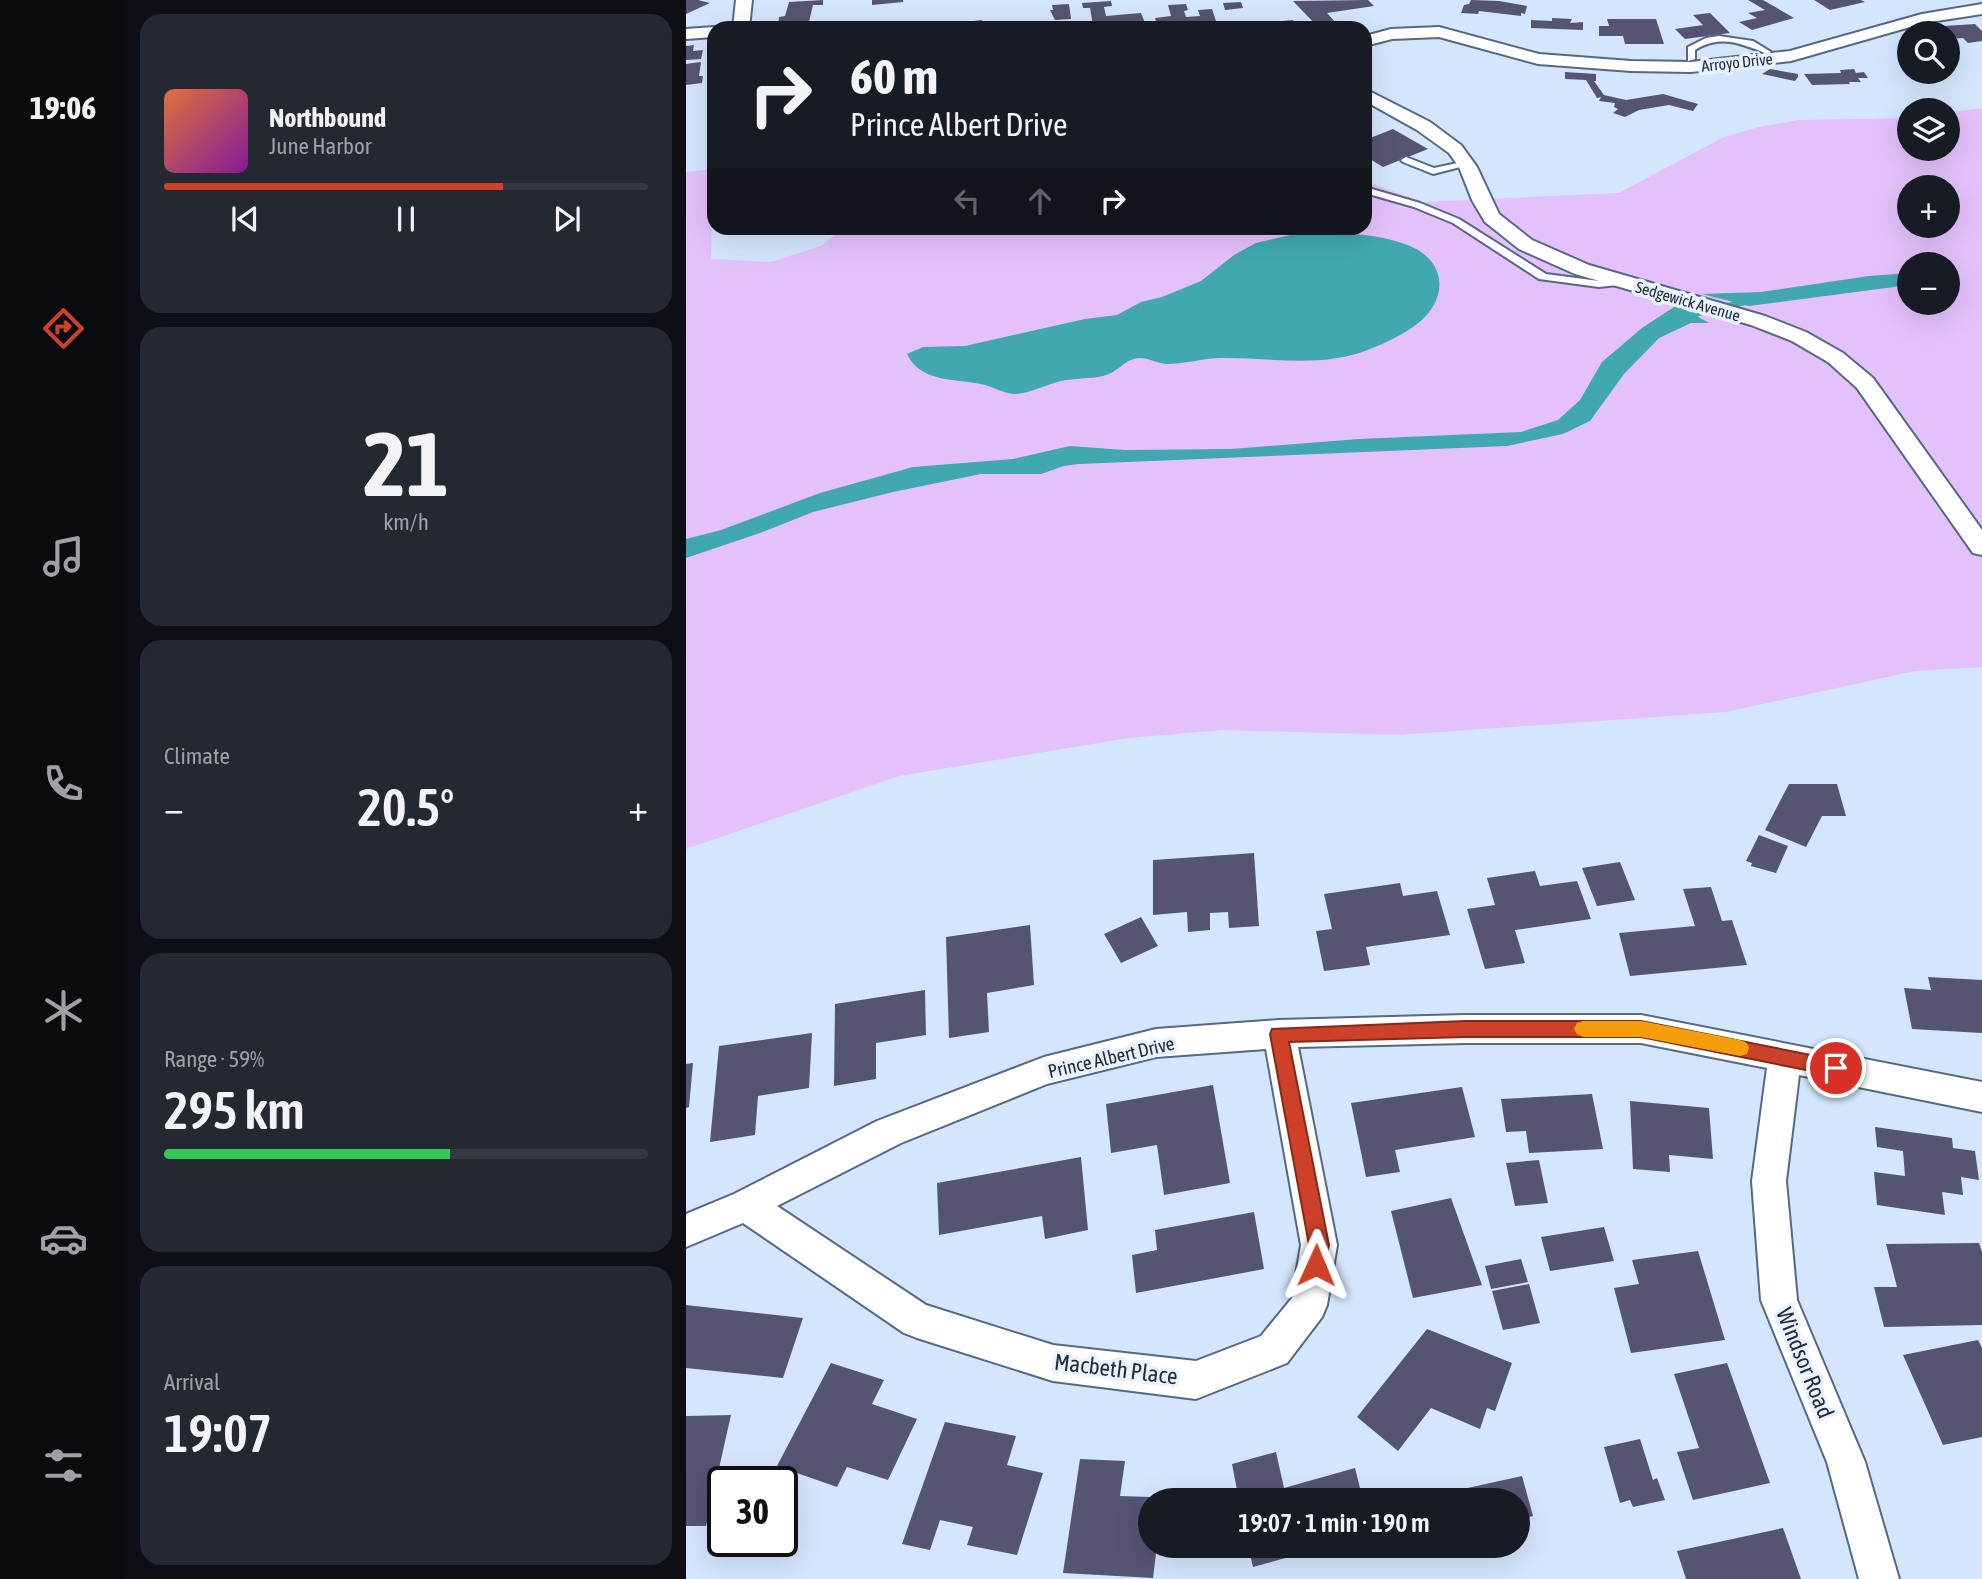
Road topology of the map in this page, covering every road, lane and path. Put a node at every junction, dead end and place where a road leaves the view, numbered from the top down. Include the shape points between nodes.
1 (744, 0) edge
2 (1982, 0) edge
3 (1982, 9) edge
4 (742, 21) edge
5 (707, 32) edge
6 (686, 34) edge
7 (1372, 39) edge
8 (1569, 59) junction
9 (1372, 98) edge
10 (1406, 160) dead end
11 (1467, 164) junction
12 (1372, 192) edge
13 (1618, 282) junction
14 (1982, 547) edge
15 (1279, 1034) junction
16 (1785, 1057) junction
17 (1982, 1097) edge
18 (746, 1205) junction
19 (686, 1231) edge
20 (1879, 1579) edge

1 - 4 street
2 - 8 street, Arroyo Drive via 1880,19 1767,52 1691,60
3 - 8 street, Arroyo Drive via 1922,19 1791,56 1746,63 1643,66
5 - 6 street
7 - 8 street, Arroyo Drive via 1426,31 1454,34 1507,52
9 - 11 street, Sedgewick Avenue via 1446,140
10 - 11 lane via 1433,171
11 - 13 street, Sedgewick Avenue via 1482,204 1516,239 1579,270
12 - 13 lane via 1456,220 1543,277
13 - 14 street, Sedgewick Avenue via 1715,308 1816,344 1846,362
15 - 16 street, Prince Albert Drive via 1641,1029
15 - 18 street, Prince Albert Drive via 1156,1043 1044,1071 888,1132
15 - 18 street, Macbeth Place via 1319,1245 1309,1305 1275,1350 1196,1380 1053,1363 916,1320
16 - 17 street, Prince Albert Drive
16 - 20 street, Windsor Road via 1769,1181 1779,1300 1846,1462
18 - 19 street, Prince Albert Drive

